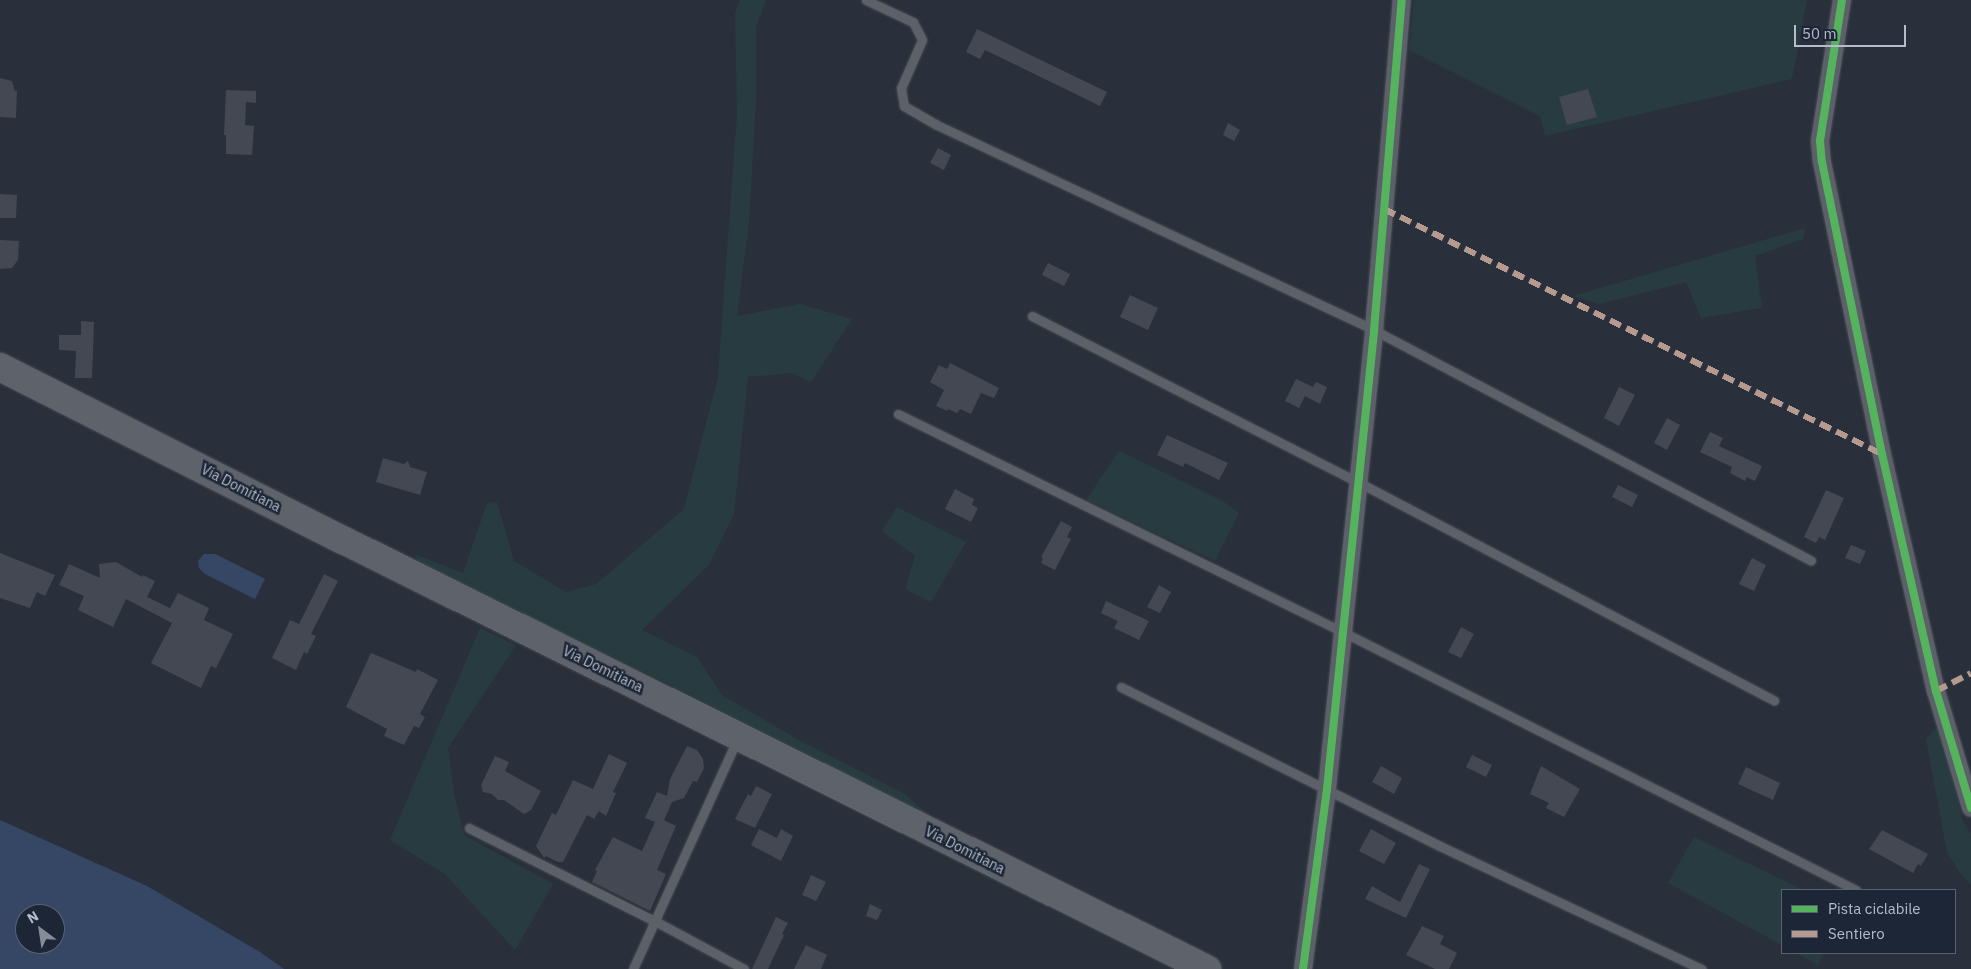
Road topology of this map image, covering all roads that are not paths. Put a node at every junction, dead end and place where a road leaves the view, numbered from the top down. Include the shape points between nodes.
1 (866, 0) edge
2 (1402, 0) edge
3 (1842, 0) edge
4 (1032, 316) dead end
5 (1374, 330) junction
6 (0, 367) edge
7 (898, 414) dead end
8 (1358, 482) junction
9 (1810, 560) dead end
10 (1343, 632) junction
11 (1122, 687) dead end
12 (1774, 700) dead end
13 (739, 736) junction
14 (1327, 789) junction
15 (1971, 808) edge
16 (469, 828) dead end
17 (1854, 889) edge
18 (655, 921) junction
19 (634, 969) edge
20 (744, 969) edge
21 (1207, 969) edge
22 (1303, 969) edge
23 (1701, 969) edge

1 - 5 lane via 913,22 922,40 901,88 904,106 946,130
2 - 5 street
3 - 15 street via 1820,141 1822,162 1882,454 1936,691
4 - 8 lane
5 - 8 street
5 - 9 lane
6 - 13 main road, Via Domitiana
7 - 10 lane
8 - 10 street
8 - 12 lane
10 - 14 street
10 - 17 lane
11 - 14 lane
13 - 18 lane
13 - 21 main road, Via Domitiana
14 - 22 street
14 - 23 lane via 1601,924
16 - 18 lane
18 - 19 lane
18 - 20 lane

